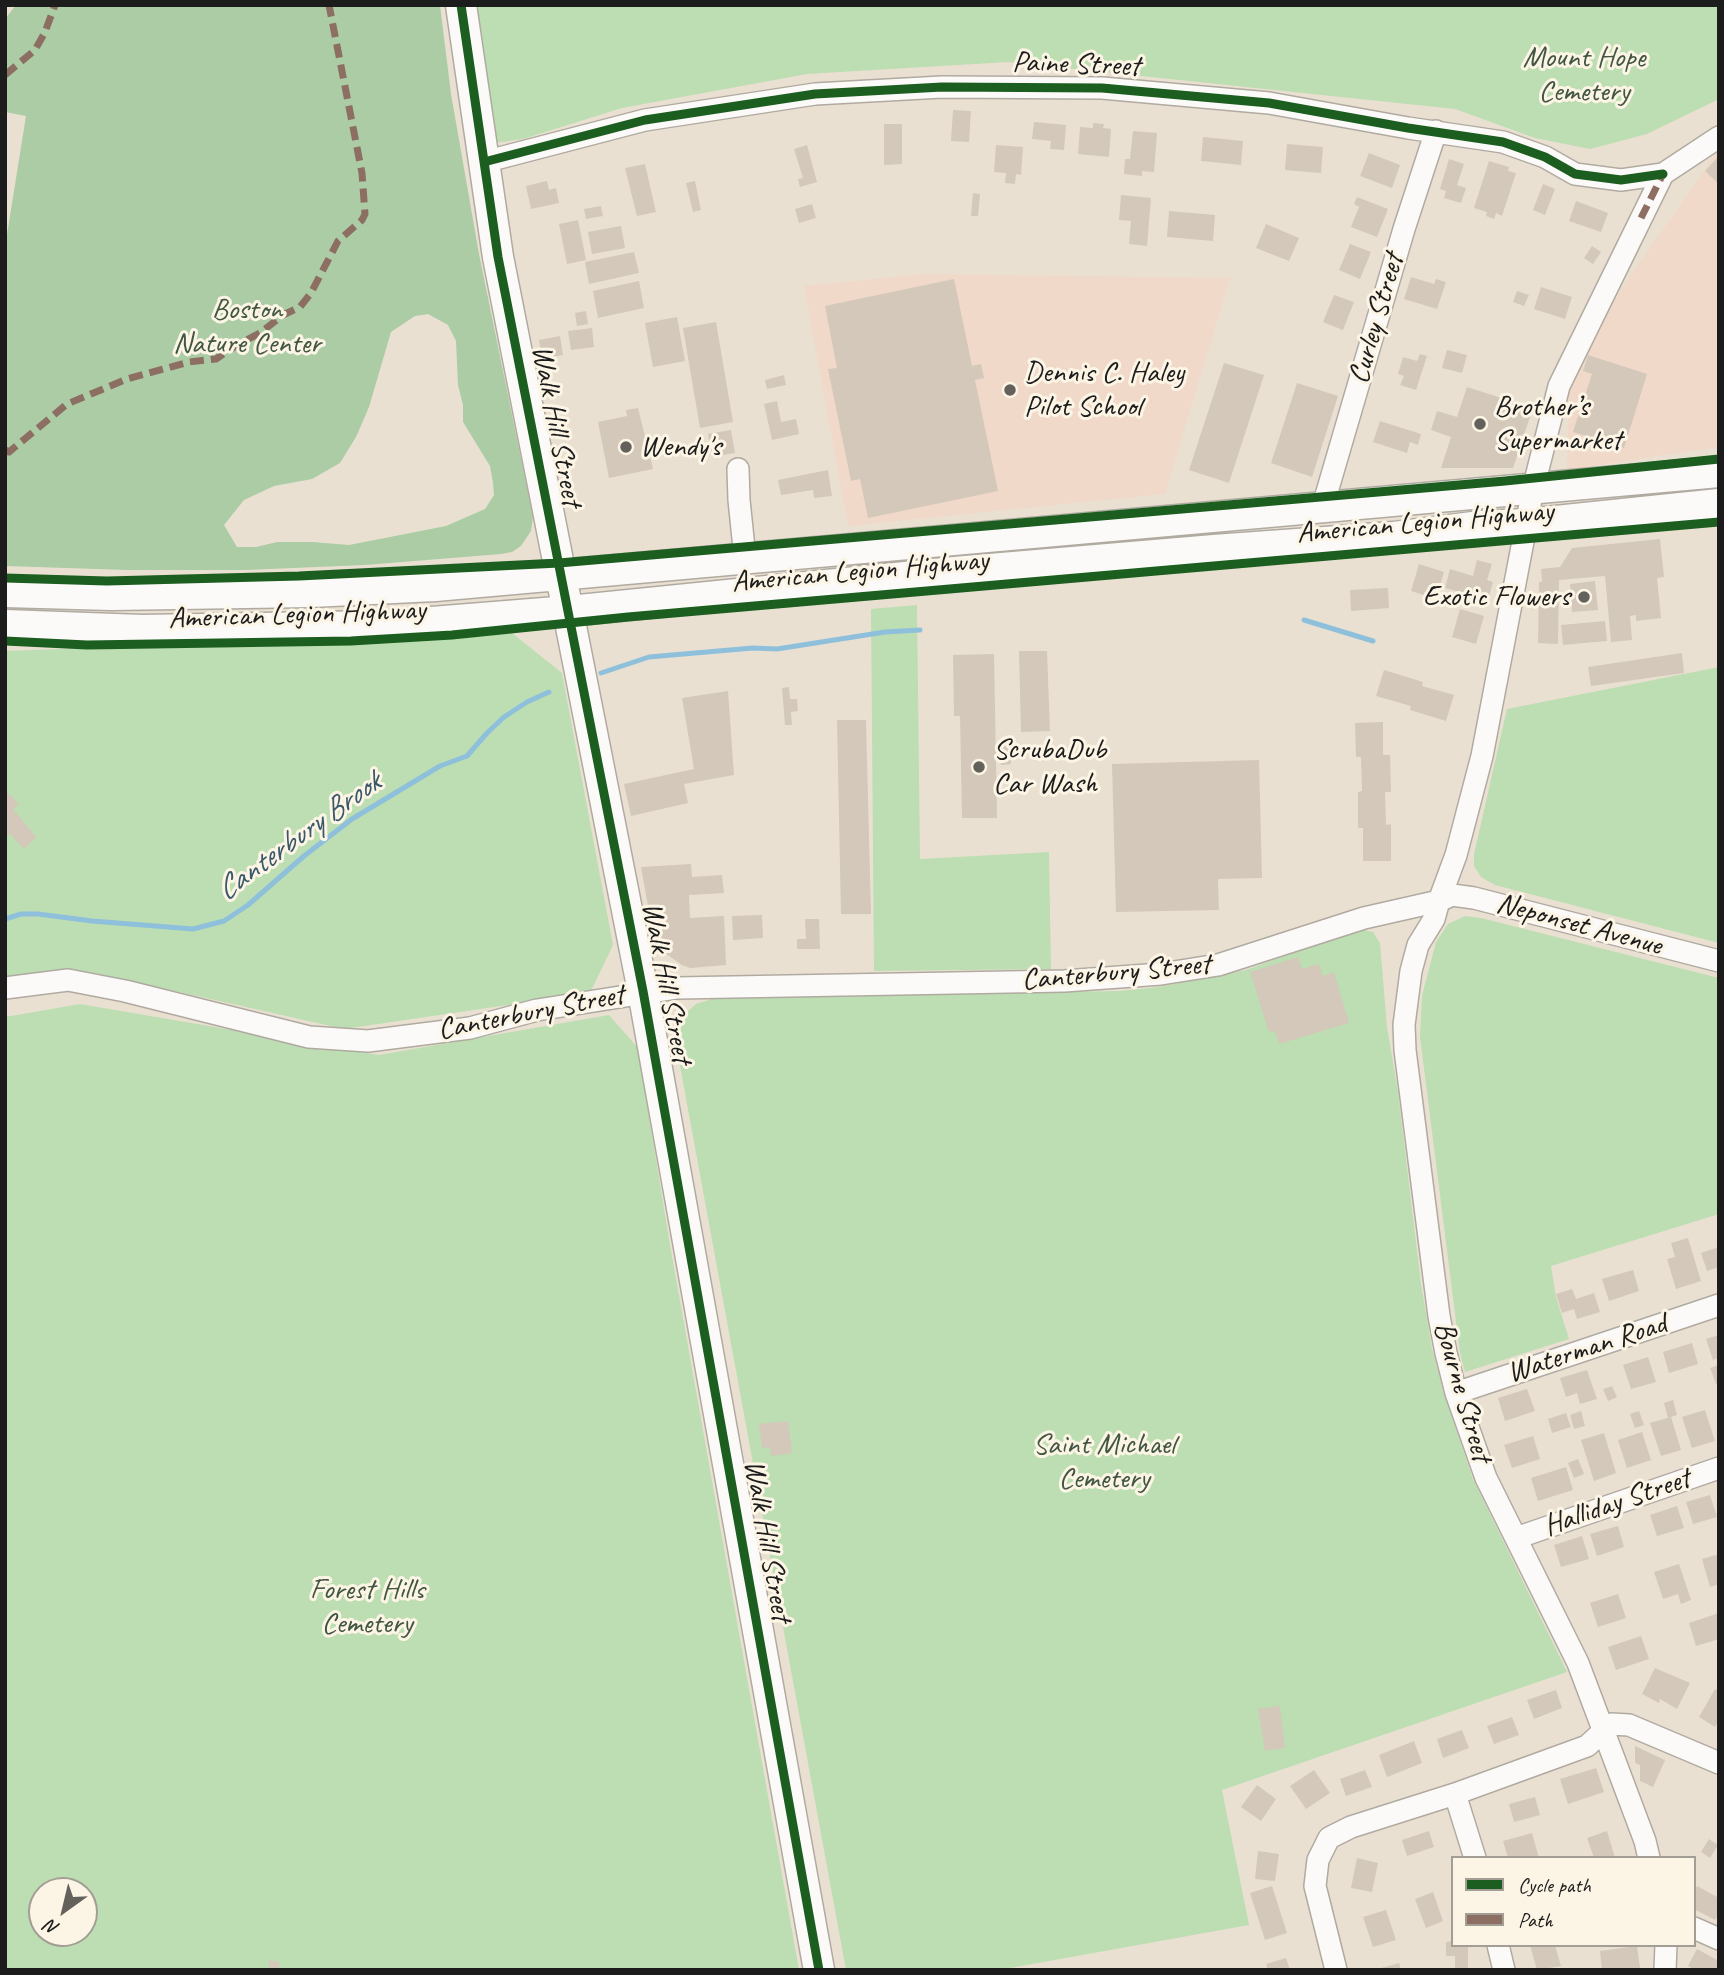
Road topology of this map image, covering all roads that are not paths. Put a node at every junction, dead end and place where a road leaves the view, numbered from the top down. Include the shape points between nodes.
1 (461, 5) edge
2 (1436, 131) junction
3 (1719, 137) edge
4 (484, 162) junction
5 (1663, 174) junction
6 (738, 469) dead end
7 (1719, 472) edge
8 (1533, 489) junction
9 (1719, 504) edge
10 (1322, 509) junction
11 (1527, 524) junction
12 (745, 558) junction
13 (562, 576) junction
14 (5, 592) edge
15 (569, 611) junction
16 (5, 625) edge
17 (1439, 901) junction
18 (1719, 961) edge
19 (5, 988) edge
20 (643, 992) junction
21 (1719, 1305) edge
22 (1456, 1393) junction
23 (1719, 1468) edge
24 (1516, 1538) junction
25 (1604, 1730) junction
26 (1719, 1763) edge
27 (1455, 1794) junction
28 (1474, 1856) edge
29 (1649, 1856) edge
30 (1696, 1929) edge
31 (1719, 1939) edge
32 (1498, 1947) edge
33 (1666, 1947) edge
34 (819, 1970) edge
35 (1336, 1970) edge
36 (1504, 1970) edge
37 (1665, 1970) edge

1 - 4 main road, Walk Hill Street
2 - 4 street, Paine Street via 1238,99 1102,88 942,87 815,94 645,120
2 - 5 street, Paine Street via 1503,142 1575,174 1620,180
2 - 10 street, Curley Street
3 - 5 street
4 - 13 main road, Walk Hill Street via 498,257
5 - 8 street via 1559,386
6 - 12 street
7 - 8 main road, American Legion Highway
8 - 10 main road, American Legion Highway
8 - 11 street
9 - 11 main road, American Legion Highway
10 - 12 main road, American Legion Highway
11 - 15 main road, American Legion Highway via 955,572
11 - 17 street via 1482,756 1457,855
12 - 13 main road, American Legion Highway
13 - 14 main road, American Legion Highway via 311,592
13 - 15 main road, Walk Hill Street
15 - 16 main road, American Legion Highway via 382,626 142,630
15 - 20 main road, Walk Hill Street
17 - 18 street, Neponset Avenue via 1452,895 1466,896
17 - 20 street, Canterbury Street via 1364,918 1219,965 1151,976 712,986
17 - 22 street, Bourne Street via 1413,962 1404,1037 1442,1334
19 - 20 street, Canterbury Street via 68,981 309,1037 368,1041 470,1028 537,1010
20 - 34 main road, Walk Hill Street
21 - 22 street, Waterman Road
22 - 24 street, Bourne Street via 1479,1460
23 - 24 street, Halliday Street
24 - 25 street, Bourne Street via 1572,1650
25 - 26 street via 1611,1724 1629,1725
25 - 27 street via 1587,1746
25 - 29 street, Bourne Street
27 - 28 street
27 - 35 street via 1329,1838 1318,1860 1315,1886
30 - 31 street
32 - 36 street
33 - 37 street

